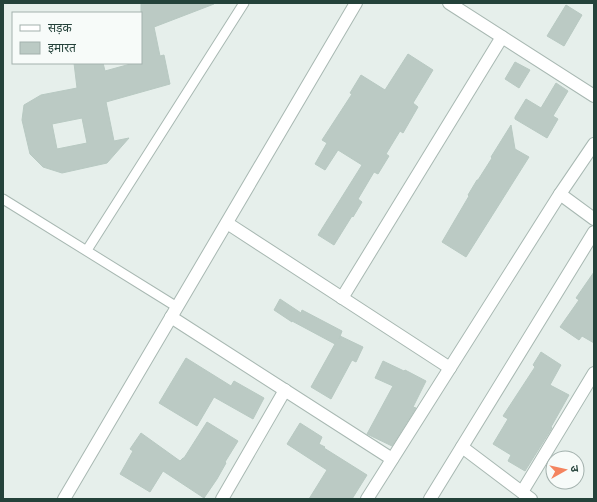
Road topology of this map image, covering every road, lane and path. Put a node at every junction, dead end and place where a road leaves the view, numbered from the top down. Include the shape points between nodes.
1 (244, 3) edge
2 (356, 3) edge
3 (449, 3) edge
4 (502, 37) junction
5 (594, 96) edge
6 (594, 144) edge
7 (560, 194) junction
8 (3, 198) edge
9 (594, 219) edge
10 (227, 223) junction
11 (594, 232) edge
12 (87, 250) junction
13 (342, 298) junction
14 (174, 312) junction
15 (450, 368) junction
16 (594, 373) edge
17 (285, 390) junction
18 (462, 447) junction
19 (392, 459) junction
20 (526, 496) edge
21 (64, 499) edge
22 (222, 499) edge
23 (367, 499) edge
24 (430, 499) edge

1 - 12 lane
2 - 10 street
3 - 4 street
4 - 5 street
4 - 13 street
6 - 7 street
7 - 9 street
7 - 15 street
8 - 12 lane
10 - 13 street
10 - 14 street
11 - 18 street
12 - 14 lane
13 - 15 street
14 - 17 street
14 - 21 street
15 - 19 street
16 - 20 street
17 - 19 street
17 - 22 street
18 - 20 street
18 - 24 street
19 - 23 street

